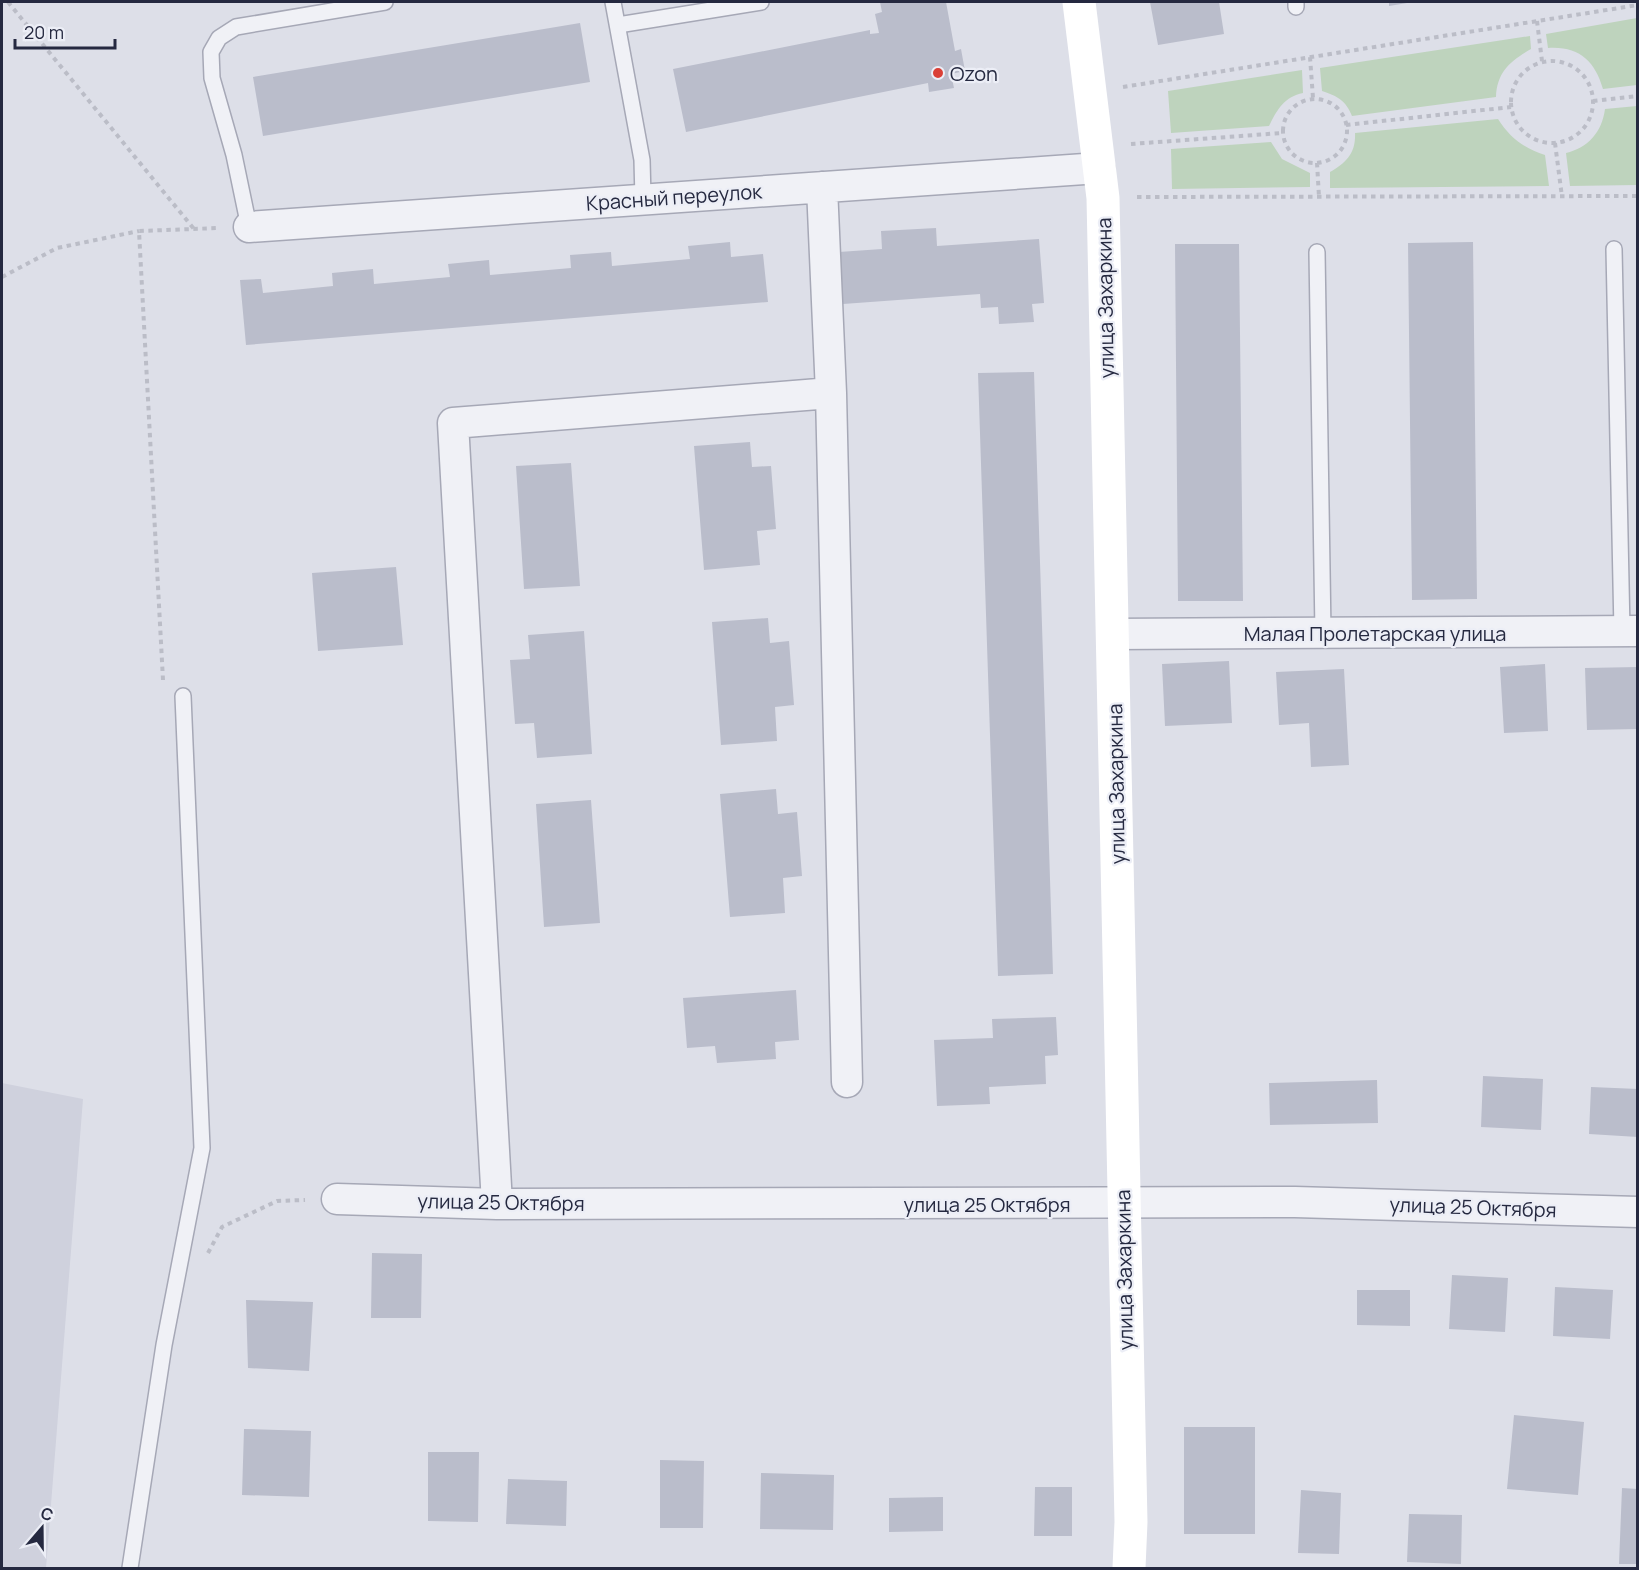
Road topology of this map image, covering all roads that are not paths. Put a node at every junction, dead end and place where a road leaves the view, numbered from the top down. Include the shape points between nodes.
1 (385, 2) edge
2 (613, 2) edge
3 (761, 2) edge
4 (1079, 2) edge
5 (618, 25) junction
6 (1100, 171) junction
7 (822, 187) junction
8 (642, 199) junction
9 (249, 227) joint
10 (1614, 249) dead end
11 (1317, 252) dead end
12 (831, 393) junction
13 (1630, 631) edge
14 (1323, 633) junction
15 (1113, 634) junction
16 (183, 696) road end
17 (847, 1082) dead end
18 (337, 1198) road end
19 (497, 1204) junction
20 (1122, 1204) junction
21 (1638, 1212) edge
22 (130, 1569) edge
23 (1129, 1569) edge

1 - 9 lane via 236,27 219,38 211,52 212,78
2 - 5 lane
3 - 5 lane
4 - 6 street, улица Захаркина
5 - 8 lane via 642,160
6 - 7 street, Красный переулок
6 - 15 street, улица Захаркина
7 - 8 street, Красный переулок
7 - 12 street
8 - 9 street, Красный переулок
10 - 13 lane
11 - 14 lane
12 - 17 street
12 - 19 street via 453,423
13 - 14 street, Малая Пролетарская улица
14 - 15 street, Малая Пролетарская улица
15 - 20 street, улица Захаркина
16 - 22 lane via 202,1148 164,1345
18 - 19 street, улица 25 Октября
19 - 20 street, улица 25 Октября
20 - 21 street, улица 25 Октября via 1295,1202
20 - 23 street, улица Захаркина

